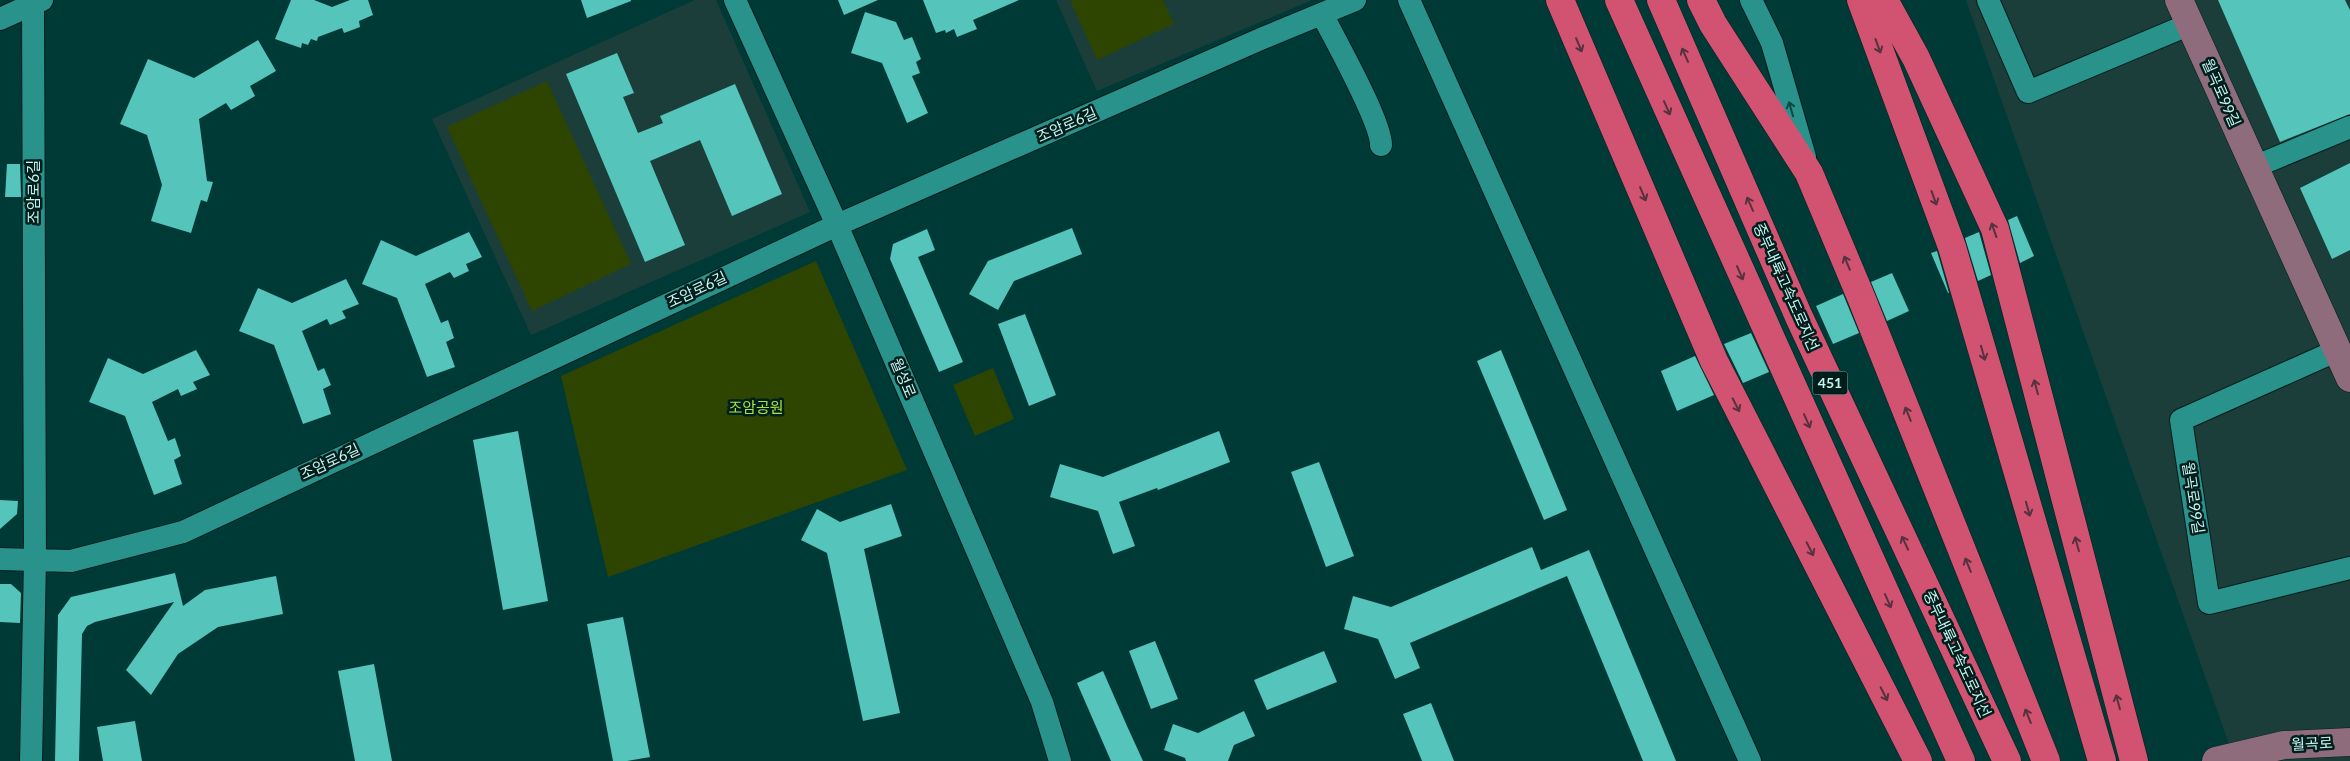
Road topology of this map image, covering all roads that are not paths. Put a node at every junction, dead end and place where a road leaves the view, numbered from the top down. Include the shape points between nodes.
1 (735, 0) edge
2 (1356, 0) edge
3 (1409, 0) edge
4 (1560, 0) edge
5 (1618, 0) edge
6 (1661, 0) edge
7 (1701, 0) edge
8 (1751, 0) edge
9 (1862, 0) edge
10 (1884, 0) edge
11 (1897, 0) edge
12 (1988, 0) edge
13 (38, 2) edge
14 (2185, 12) edge
15 (1322, 14) junction
16 (0, 19) edge
17 (1916, 58) junction
18 (2350, 127) edge
19 (1381, 145) dead end
20 (2254, 167) junction
21 (1809, 173) junction
22 (838, 225) junction
23 (2338, 350) junction
24 (2350, 378) edge
25 (0, 559) edge
26 (35, 560) junction
27 (2350, 568) edge
28 (2350, 742) edge
29 (2132, 755) edge
30 (2101, 758) edge
31 (31, 761) edge
32 (1060, 761) edge
33 (1750, 761) edge
34 (1918, 761) edge
35 (1961, 761) edge
36 (2007, 761) edge
37 (2046, 761) edge
38 (2216, 761) edge

1 - 22 street, 월성로
2 - 15 street, 조암로6길
3 - 33 street
4 -> 34 highway via 1714,361
5 -> 35 highway, 451
36 -> 6 highway, 중부내륙고속도로지선 / 451 via 1799,317
7 - 21 highway via 1713,24
21 -> 8 street via 1772,43
9 -> 30 highway via 1952,247
10 - 17 highway
11 - 17 street
12 - 14 street via 2028,92
13 - 16 street
13 - 26 street, 조암로6길
14 - 20 main road, 월곡로99길
15 - 19 street via 1364,99 1381,137
15 - 22 street, 조암로6길
29 -> 17 highway via 1995,229
18 - 20 street
20 - 23 main road, 월곡로99길
37 -> 21 highway
22 - 26 street, 조암로6길 via 183,532 71,561
22 - 32 street, 월성로 via 1042,702
23 - 24 main road, 월곡로99길
23 - 27 street, 월곡로99길 via 2181,420 2209,603
25 - 26 street, 조암로6길
26 - 31 street, 조암로6길
28 - 38 main road, 월곡로 via 2284,745

